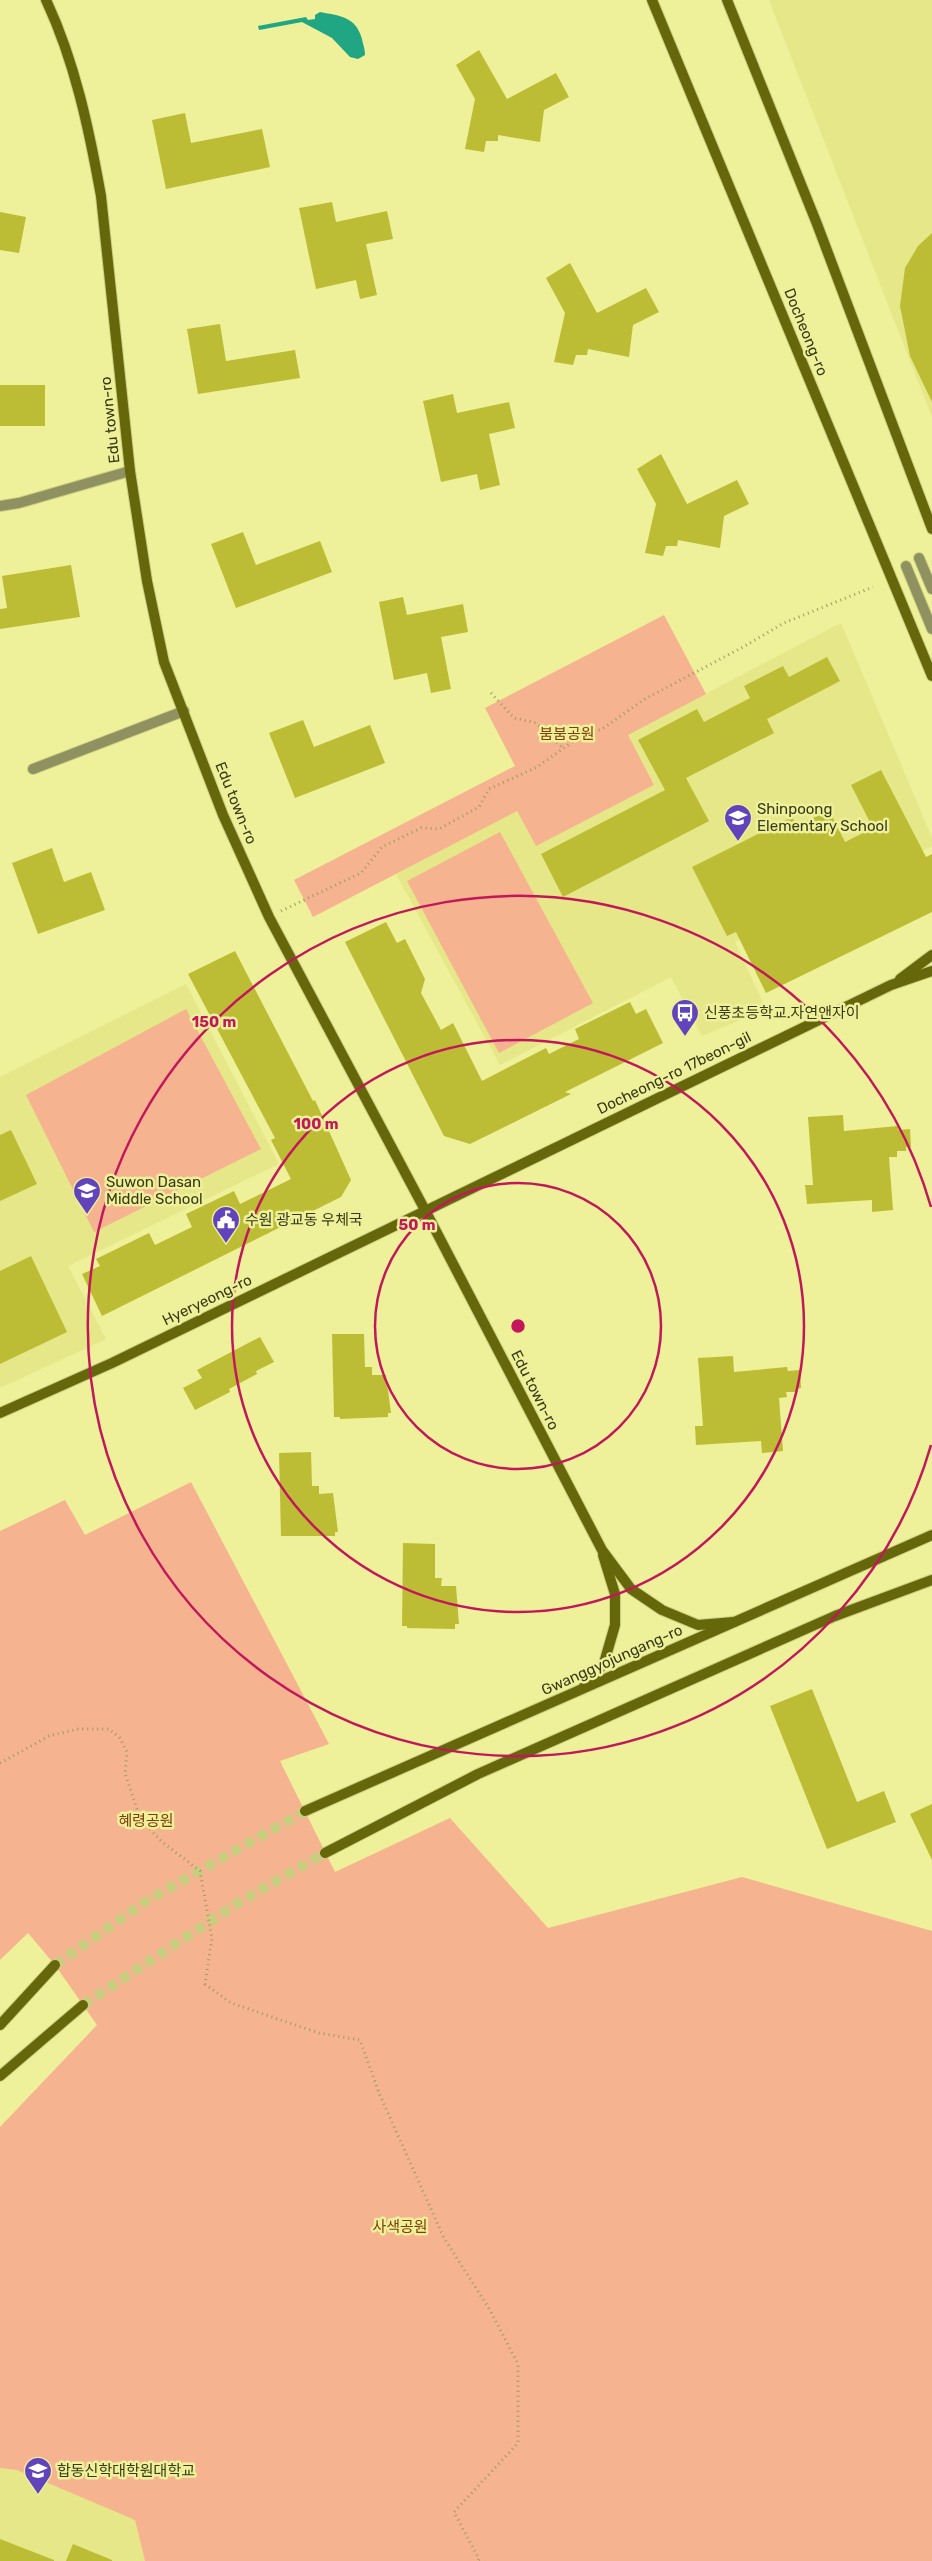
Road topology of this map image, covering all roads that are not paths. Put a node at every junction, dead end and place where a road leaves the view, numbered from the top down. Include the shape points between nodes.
1 (46, 0) edge
2 (652, 0) edge
3 (727, 0) edge
4 (130, 471) junction
5 (0, 506) edge
6 (932, 529) edge
7 (919, 558) dead end
8 (906, 566) dead end
9 (932, 589) edge
10 (932, 629) edge
11 (932, 676) edge
12 (184, 711) junction
13 (34, 769) dead end
14 (932, 955) edge
15 (932, 971) edge
16 (891, 985) junction
17 (425, 1210) junction
18 (0, 1413) edge
19 (932, 1535) edge
20 (602, 1550) junction
21 (932, 1580) edge
22 (734, 1622) junction
23 (581, 1690) junction
24 (305, 1811) tunnel mouth
25 (325, 1853) tunnel mouth
26 (55, 1965) tunnel mouth
27 (83, 2006) tunnel mouth
28 (0, 2026) edge
29 (0, 2076) edge

1 - 4 main road, Edu town-ro via 69,58 84,110 101,196
2 - 11 main road, Docheong-ro
3 - 6 main road via 817,224
4 - 5 lane
4 - 12 main road, Edu town-ro via 164,662
7 - 9 lane
8 - 10 lane
12 - 13 lane
12 - 17 main road, Edu town-ro via 223,815 269,917
14 - 16 main road, Docheong-ro 17beon-gil
15 - 16 main road
16 - 17 main road, Docheong-ro 17beon-gil
17 - 18 main road, Hyeryeong-ro via 112,1363
17 - 20 main road, Edu town-ro
19 - 22 main road, Gwanggyojungang-ro
20 - 22 main road via 632,1589 662,1610 698,1624
20 - 23 main road via 615,1594 615,1625 604,1663
21 - 25 main road via 835,1616 478,1774
22 - 23 main road, Gwanggyojungang-ro
23 - 24 main road, Gwanggyojungang-ro
26 - 28 main road
27 - 29 main road

